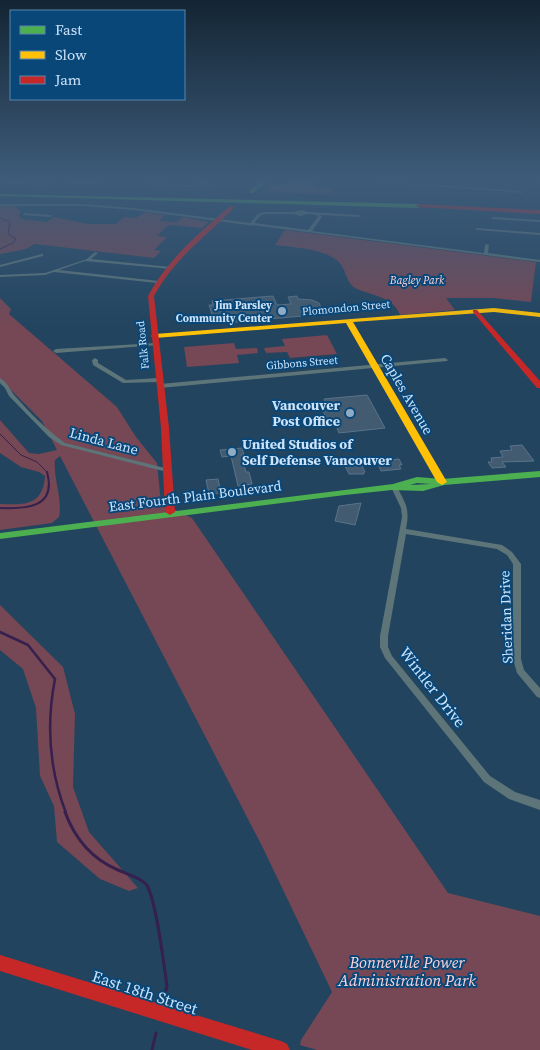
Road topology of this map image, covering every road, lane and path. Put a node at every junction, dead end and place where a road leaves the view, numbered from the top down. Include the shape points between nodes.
1 (207, 230) edge
2 (292, 230) edge
3 (490, 230) edge
4 (309, 232) joint
5 (540, 234) edge
6 (487, 245) dead end
7 (96, 253) dead end
8 (486, 254) junction
9 (42, 255) dead end
10 (88, 260) junction
11 (540, 261) edge
12 (0, 266) edge
13 (171, 268) junction
14 (54, 271) junction
15 (0, 276) edge
16 (157, 282) junction
17 (475, 311) junction
18 (540, 315) edge
19 (348, 320) junction
20 (155, 340) junction
21 (56, 351) dead end
22 (95, 360) dead end
23 (445, 360) dead end
24 (375, 366) junction
25 (0, 375) edge
26 (0, 380) edge
27 (159, 383) junction
28 (540, 386) edge
29 (167, 470) junction
30 (540, 474) edge
31 (442, 482) junction
32 (394, 487) junction
33 (170, 512) junction
34 (404, 531) junction
35 (0, 536) edge
36 (540, 694) edge
37 (540, 805) edge
38 (0, 963) edge
39 (281, 1050) edge

1 - 13 main road
2 - 4 street
3 - 5 street
4 - 8 street
6 - 8 street
7 - 10 street
8 - 11 street
9 - 12 street
10 - 13 street
10 - 14 street
13 - 16 main road
14 - 15 street via 38,275
14 - 16 street
16 - 20 main road, Falk Road via 151,296
17 - 18 main road, Plomondon Street
17 - 19 main road, Plomondon Street
17 - 28 main road
19 - 20 main road, Plomondon Street
19 - 24 main road, Caples Avenue
20 - 21 street
20 - 27 main road, Falk Road
22 - 27 street, Gibbons Street via 95,364 122,381
23 - 24 street, Gibbons Street
24 - 27 street, Gibbons Street
24 - 31 main road, Caples Avenue
25 - 26 street, Linda Lane
26 - 29 street, Linda Lane via 51,436 64,444
27 - 29 main road, Falk Road
29 - 33 main road, Falk Road
30 - 31 main road, East Fourth Plain Boulevard
31 - 32 main road, East Fourth Plain Boulevard via 400,483
32 - 33 main road, East Fourth Plain Boulevard
32 - 34 street, Wintler Drive via 404,508
33 - 35 main road, East Fourth Plain Boulevard
34 - 36 street, Sheridan Drive via 499,547 513,557 516,564 517,659 520,671
34 - 37 street, Wintler Drive via 384,636 389,658 487,778 512,796
38 - 39 main road, East 18th Street

